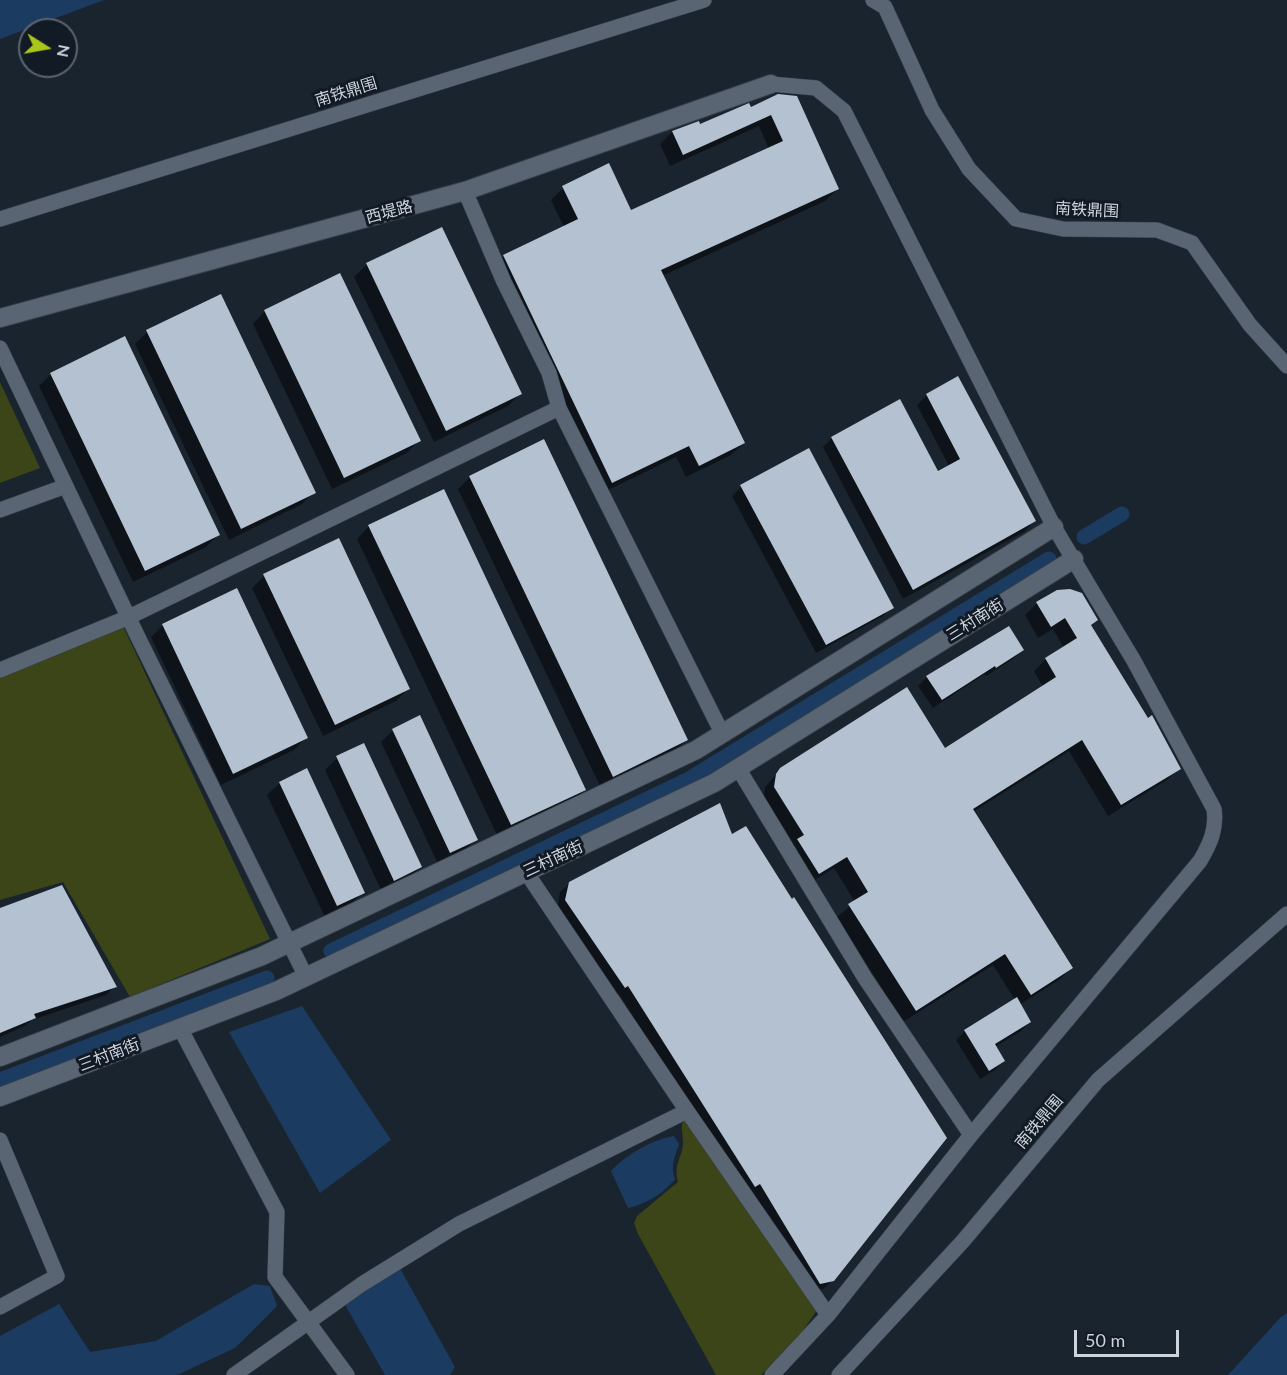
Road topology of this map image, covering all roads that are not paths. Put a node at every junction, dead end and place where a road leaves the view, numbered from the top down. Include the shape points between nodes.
1 (704, 0) edge
2 (873, 0) edge
3 (771, 84) joint
4 (465, 191) junction
5 (0, 219) edge
6 (0, 318) edge
7 (0, 348) edge
8 (1287, 366) edge
9 (559, 408) junction
10 (66, 486) junction
11 (0, 510) edge
12 (1054, 527) junction
13 (1074, 559) junction
14 (129, 617) junction
15 (0, 670) edge
16 (722, 734) junction
17 (738, 768) junction
18 (526, 872) junction
19 (1287, 914) edge
20 (290, 943) junction
21 (306, 977) junction
22 (180, 1028) junction
23 (0, 1057) edge
24 (0, 1097) edge
25 (687, 1111) junction
26 (972, 1135) junction
27 (0, 1140) edge
28 (0, 1307) edge
29 (828, 1316) junction
30 (307, 1322) junction
31 (234, 1375) edge
32 (347, 1375) edge
33 (772, 1375) edge
34 (840, 1375) edge

1 - 5 street, 南铁鼎围
2 - 8 street, 南铁鼎围 via 885,7 932,110 969,169 1016,219 1063,229 1157,230 1192,243 1250,326
3 - 4 street, 西堤路
3 - 12 street via 816,88 844,111
4 - 6 street, 西堤路
4 - 9 street via 549,373
7 - 10 street
9 - 14 street
9 - 16 street
10 - 11 street
10 - 14 street
12 - 13 street
12 - 16 street
13 - 17 street, 三村南街
13 - 26 street via 1140,671 1214,809 1216,820 1211,843 1200,861
14 - 15 street
14 - 20 street
16 - 20 street via 696,750
17 - 18 street, 三村南街
17 - 26 street via 865,978
18 - 21 street, 三村南街
18 - 25 street
19 - 34 street, 南铁鼎围 via 1098,1080 963,1241
20 - 21 street
20 - 23 street
21 - 22 street, 三村南街
22 - 24 street, 三村南街
22 - 30 street via 277,1212 275,1277
25 - 29 street
25 - 30 street via 459,1224
26 - 29 street
27 - 28 street via 57,1276
29 - 33 street
30 - 31 street
30 - 32 street

